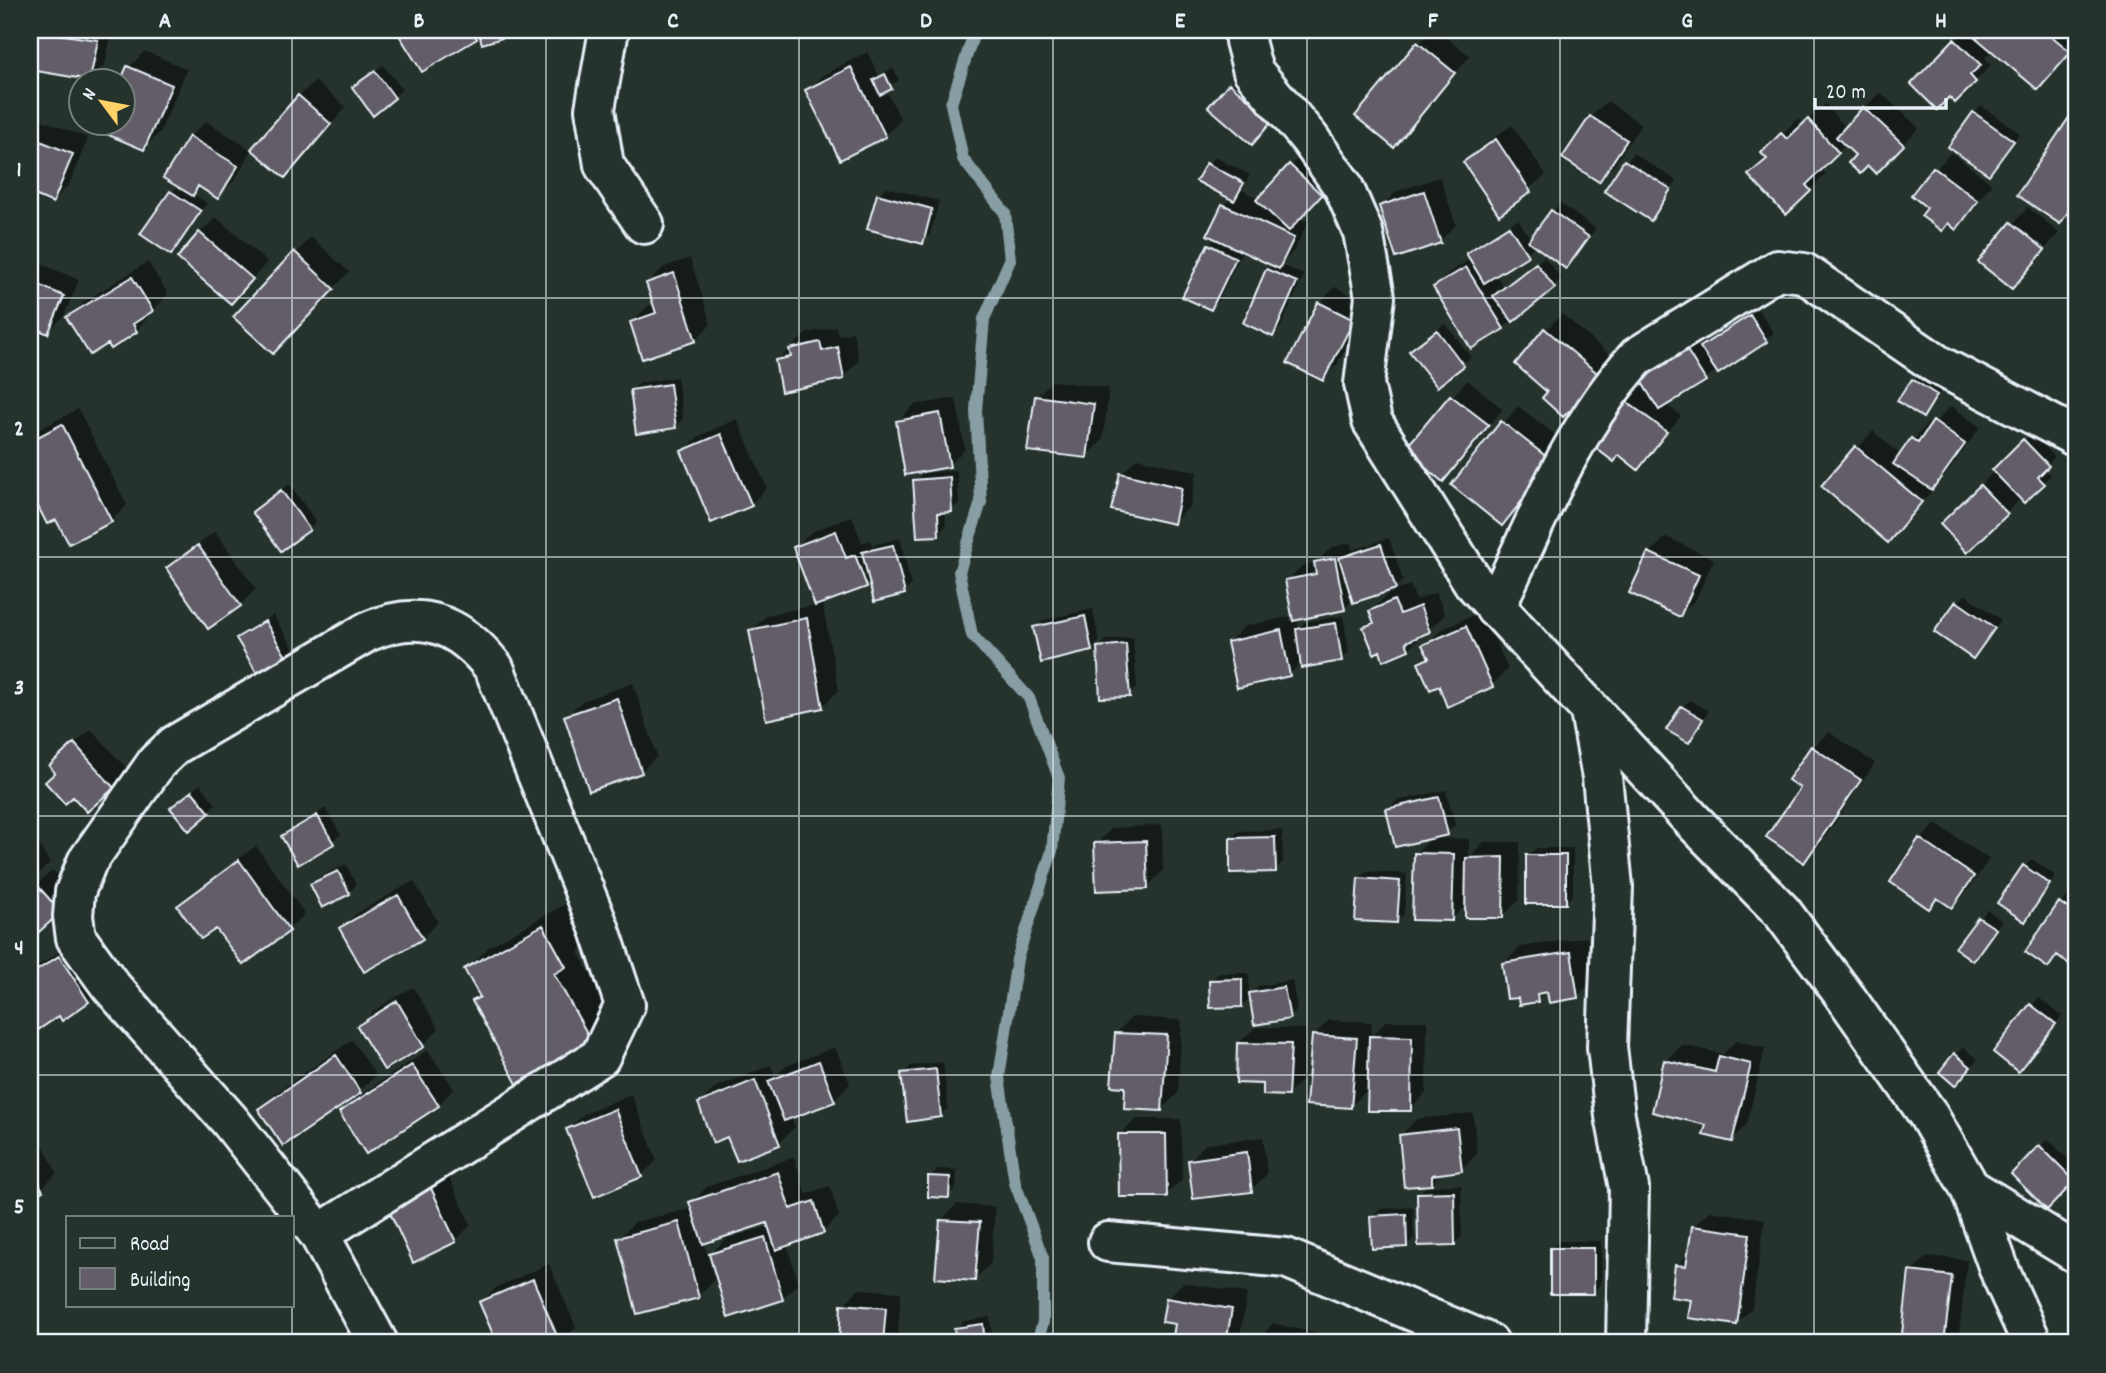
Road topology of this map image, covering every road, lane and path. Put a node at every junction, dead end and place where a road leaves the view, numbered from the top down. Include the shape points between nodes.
1 (609, 30) edge
2 (1247, 30) edge
3 (644, 225) dead end
4 (2076, 437) edge
5 (1495, 608) junction
6 (1590, 711) junction
7 (1970, 1188) junction
8 (319, 1234) junction
9 (1108, 1242) dead end
10 (2076, 1253) edge
11 (378, 1343) edge
12 (1489, 1343) edge
13 (1626, 1343) edge
14 (2032, 1343) edge

1 - 3 street via 595,109 604,165
2 - 5 street via 1245,41 1253,71 1343,186 1363,232 1375,298 1364,384 1372,421 1473,582
4 - 5 street via 1938,365 1804,273 1777,270 1637,357 1619,377 1564,462
5 - 6 street
6 - 7 street via 1782,912 1927,1113
6 - 13 street via 1613,887 1607,1048 1629,1188
7 - 10 street
7 - 14 street via 2001,1275
8 - 8 street via 600,1058 625,1005 600,930 494,667 476,645 455,631 416,619 388,622 367,632 175,745 134,793 88,862 75,892 72,916 76,938 110,985 230,1121
8 - 11 street
9 - 12 street via 1286,1258

